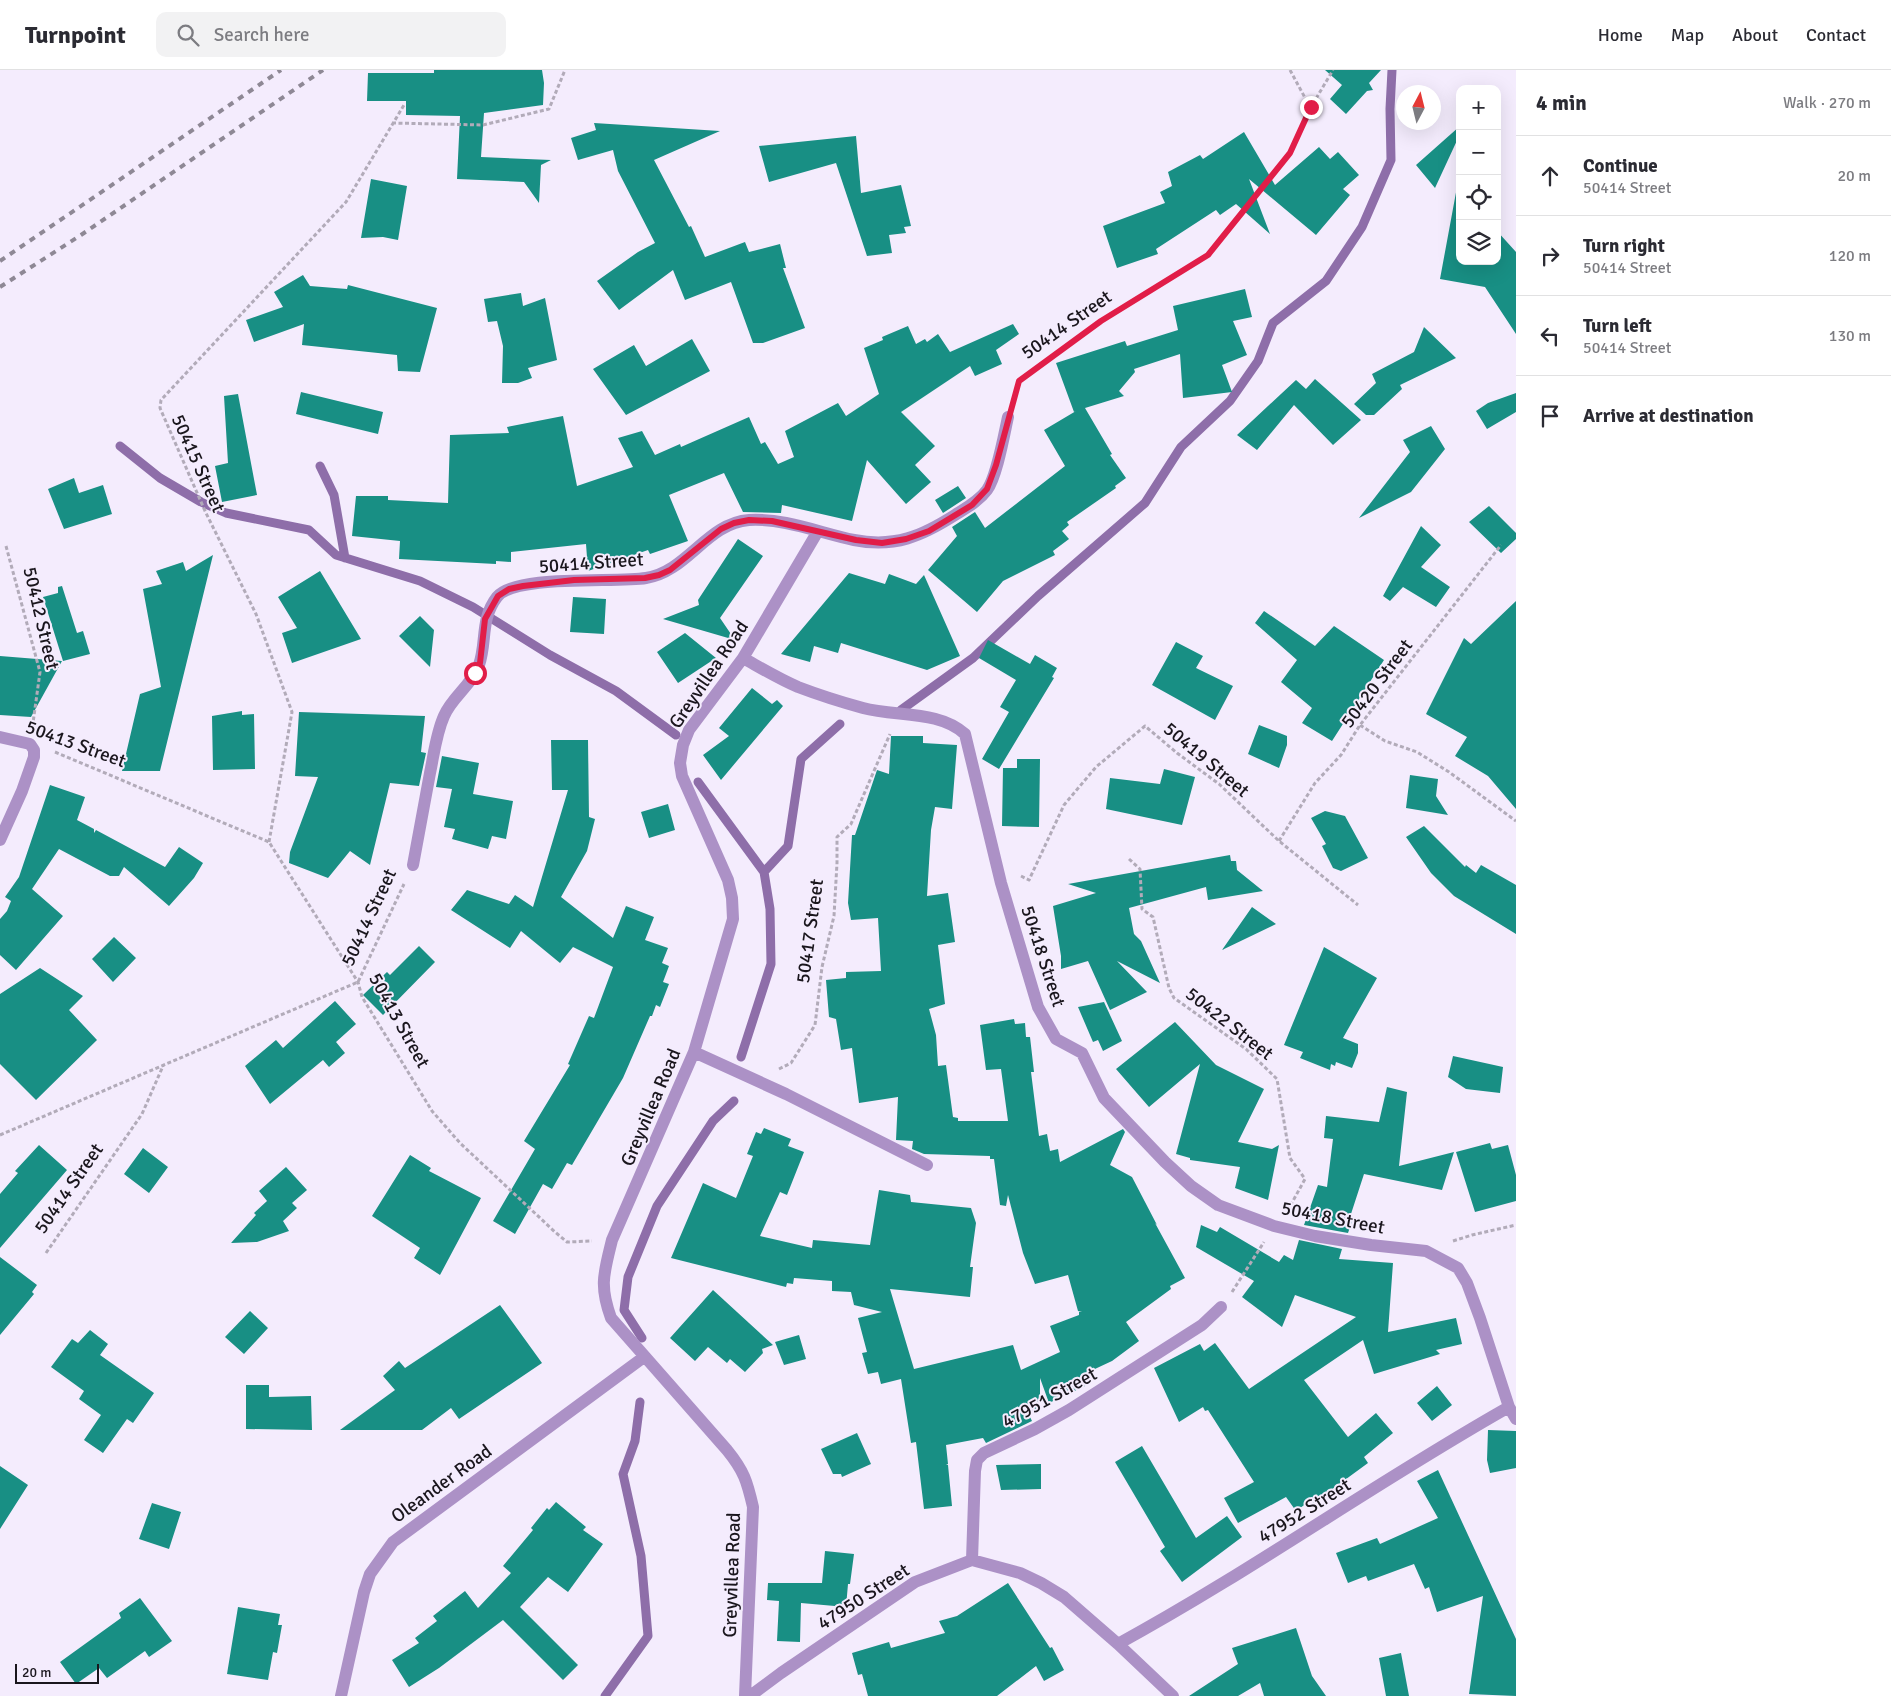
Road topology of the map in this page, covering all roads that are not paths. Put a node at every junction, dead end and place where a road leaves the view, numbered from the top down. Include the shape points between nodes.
1 (1008, 417) road end
2 (818, 531) junction
3 (743, 658) junction
4 (0, 737) edge
5 (0, 840) edge
6 (413, 865) road end
7 (694, 1052) junction
8 (927, 1164) dead end
9 (1221, 1307) road end
10 (644, 1357) junction
11 (1509, 1407) junction
12 (1516, 1419) edge
13 (972, 1560) junction
14 (1118, 1644) junction
15 (341, 1696) edge
16 (745, 1696) edge
17 (750, 1696) edge
18 (1172, 1696) edge

1 - 2 street, 50414 Street via 987,489 972,505 929,531 882,543
2 - 3 street, Greyvillea Road
2 - 6 street, 50414 Street via 772,521 734,523 659,575 523,586 498,596 485,619 480,663 446,710 440,727
3 - 7 street, Greyvillea Road via 689,730 680,763 685,787 728,880 732,898 733,919
3 - 11 street, 50418 Street via 796,686 865,709 932,718 965,734 1001,883 1038,1007 1056,1038 1082,1053 1104,1098 1165,1162 1191,1186 1218,1204 1274,1226 1315,1236 1426,1251 1458,1268 1467,1283
4 - 5 street, 50413 Street via 30,744 34,750 22,791
7 - 8 street
7 - 10 street, Greyvillea Road via 612,1240 605,1271 603,1287 612,1318
9 - 13 street, 47951 Street via 1183,1338 1069,1410 984,1453 977,1460
10 - 15 street, Oleander Road via 393,1542 370,1574
10 - 16 street, Greyvillea Road via 727,1450 746,1479 753,1507
11 - 12 street, 50418 Street
11 - 14 street, 47952 Street via 1444,1444 1181,1610
13 - 14 street via 1041,1582 1064,1597
13 - 17 street, 47950 Street via 915,1582
14 - 18 street

